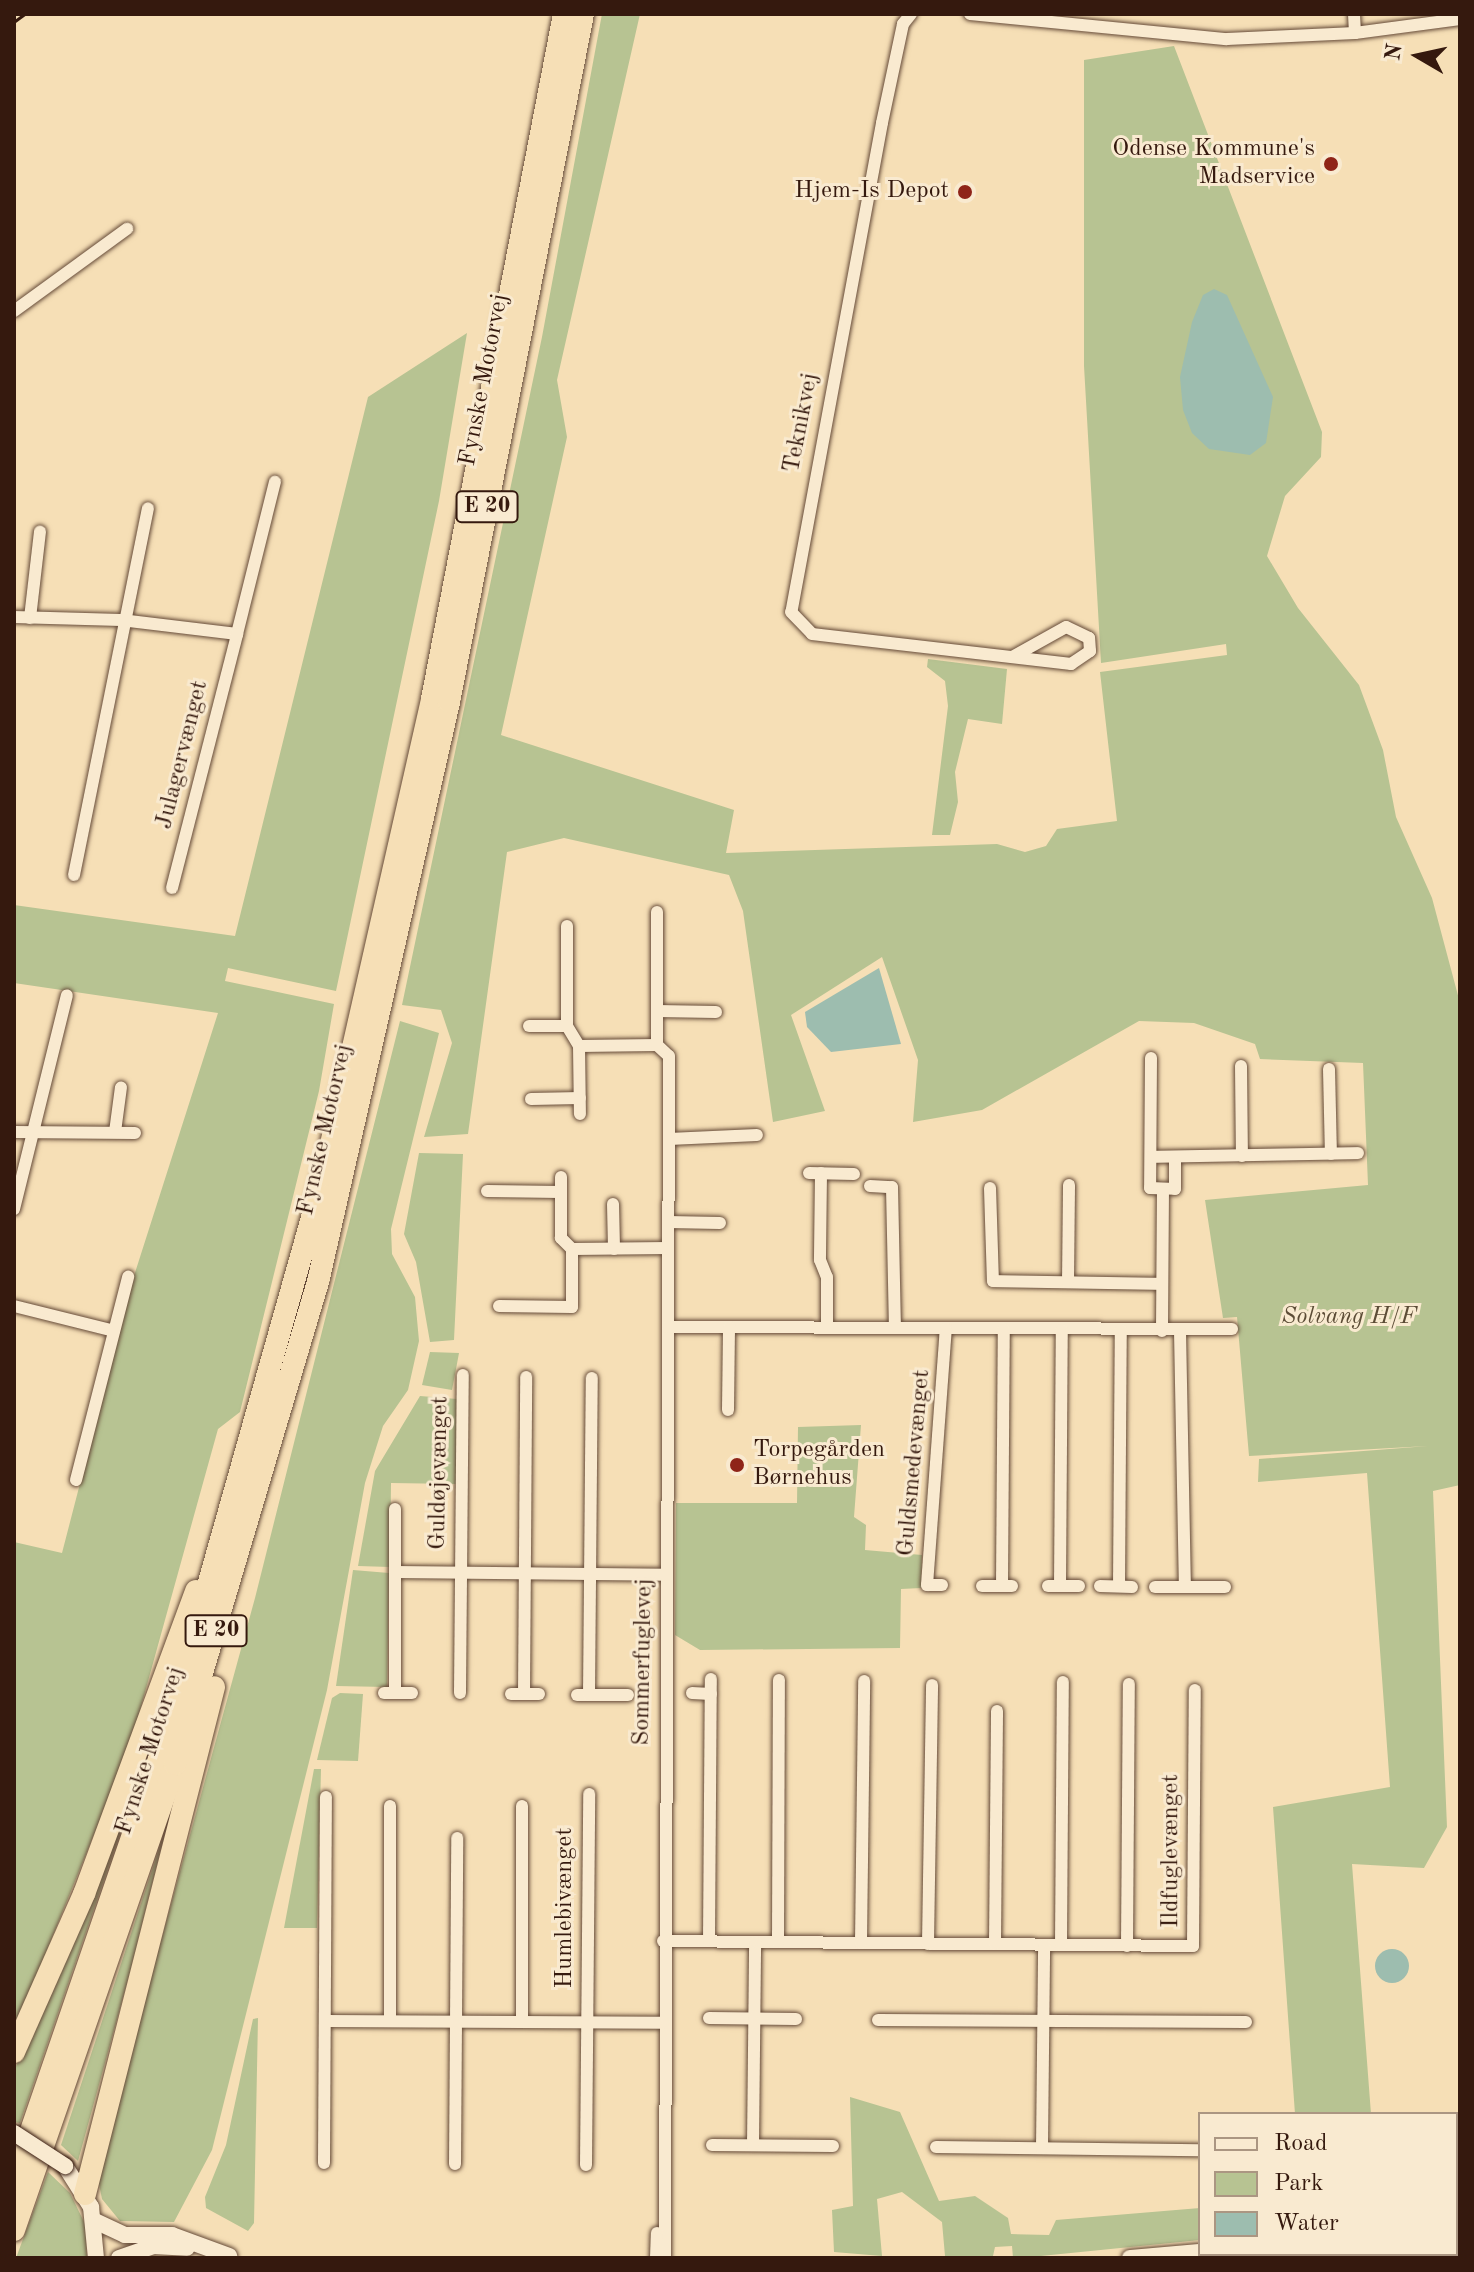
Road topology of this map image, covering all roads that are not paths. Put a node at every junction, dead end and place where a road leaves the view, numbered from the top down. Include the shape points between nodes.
1 (564, 14) edge
2 (583, 14) edge
3 (911, 14) edge
4 (970, 14) edge
5 (1354, 14) edge
6 (1460, 19) edge
7 (1355, 33) junction
8 (127, 229) dead end
9 (14, 311) edge
10 (275, 482) dead end
11 (148, 508) dead end
12 (40, 532) dead end
13 (14, 617) edge
14 (30, 618) junction
15 (121, 620) junction
16 (237, 634) junction
17 (1014, 656) junction
18 (74, 875) dead end
19 (172, 888) dead end
20 (657, 912) dead end
21 (567, 926) dead end
22 (67, 995) dead end
23 (657, 1011) junction
24 (716, 1012) dead end
25 (529, 1026) dead end
26 (567, 1026) junction
27 (657, 1045) junction
28 (579, 1046) junction
29 (1151, 1058) dead end
30 (1241, 1066) dead end
31 (1329, 1069) dead end
32 (121, 1087) dead end
33 (580, 1098) junction
34 (531, 1099) dead end
35 (580, 1114) dead end
36 (33, 1131) junction
37 (14, 1132) edge
38 (115, 1132) junction
39 (135, 1133) dead end
40 (757, 1135) dead end
41 (669, 1139) junction
42 (1358, 1153) dead end
43 (1331, 1154) junction
44 (1242, 1156) junction
45 (1151, 1157) junction
46 (1175, 1158) junction
47 (854, 1174) dead end
48 (561, 1177) dead end
49 (1069, 1185) dead end
50 (870, 1186) dead end
51 (990, 1188) dead end
52 (1163, 1189) junction
53 (487, 1191) dead end
54 (560, 1192) junction
55 (613, 1204) dead end
56 (14, 1209) edge
57 (668, 1222) junction
58 (720, 1223) dead end
59 (668, 1248) junction
60 (572, 1249) junction
61 (614, 1249) junction
62 (128, 1277) dead end
63 (318, 1282) junction
64 (1068, 1282) junction
65 (1162, 1284) junction
66 (14, 1306) edge
67 (499, 1306) dead end
68 (668, 1327) junction
69 (729, 1327) junction
70 (827, 1328) junction
71 (895, 1328) junction
72 (946, 1329) junction
73 (1004, 1329) junction
74 (1232, 1329) dead end
75 (1062, 1330) junction
76 (1121, 1330) junction
77 (114, 1331) junction
78 (1162, 1331) junction
79 (1180, 1331) junction
80 (281, 1344) junction
81 (463, 1375) dead end
82 (526, 1377) dead end
83 (592, 1378) dead end
84 (713, 1381) dead end
85 (729, 1381) junction
86 (728, 1410) dead end
87 (76, 1480) dead end
88 (395, 1509) dead end
89 (395, 1572) junction
90 (461, 1573) junction
91 (525, 1573) junction
92 (590, 1574) junction
93 (667, 1575) junction
94 (942, 1585) dead end
95 (982, 1586) dead end
96 (1079, 1586) dead end
97 (1100, 1586) dead end
98 (1155, 1587) dead end
99 (1185, 1587) junction
100 (1225, 1587) dead end
101 (711, 1679) dead end
102 (779, 1680) dead end
103 (864, 1681) dead end
104 (1063, 1682) dead end
105 (1129, 1684) dead end
106 (932, 1685) dead end
107 (1195, 1690) dead end
108 (412, 1693) dead end
109 (460, 1693) dead end
110 (692, 1693) dead end
111 (539, 1694) dead end
112 (711, 1694) junction
113 (764, 1694) dead end
114 (628, 1695) dead end
115 (779, 1695) junction
116 (997, 1711) dead end
117 (589, 1794) dead end
118 (326, 1797) dead end
119 (390, 1806) dead end
120 (522, 1806) dead end
121 (457, 1838) dead end
122 (663, 1941) junction
123 (709, 1941) junction
124 (755, 1942) junction
125 (778, 1942) junction
126 (861, 1943) junction
127 (928, 1944) junction
128 (995, 1944) junction
129 (1044, 1945) junction
130 (1061, 1945) junction
131 (1127, 1946) junction
132 (709, 2018) dead end
133 (754, 2018) junction
134 (796, 2019) dead end
135 (878, 2020) dead end
136 (1044, 2020) junction
137 (325, 2021) junction
138 (390, 2021) junction
139 (456, 2022) junction
140 (522, 2022) junction
141 (1246, 2022) dead end
142 (587, 2023) junction
143 (663, 2023) junction
144 (14, 2052) edge
145 (14, 2133) edge
146 (712, 2145) dead end
147 (753, 2145) junction
148 (833, 2146) dead end
149 (936, 2147) dead end
150 (1042, 2148) junction
151 (1198, 2150) edge
152 (324, 2163) dead end
153 (455, 2164) dead end
154 (586, 2165) dead end
155 (14, 2180) edge
156 (662, 2186) junction
157 (85, 2194) junction
158 (95, 2221) junction
159 (14, 2230) edge
160 (1180, 2256) edge
161 (234, 2257) edge
162 (96, 2258) edge
163 (119, 2258) edge
164 (656, 2258) edge
165 (665, 2258) edge
166 (1130, 2258) edge

1 - 80 highway, Fynske Motorvej / E 20 via 432,699
2 - 63 highway, Fynske Motorvej / E 20 via 449,702
3 - 17 street, Teknikvej via 903,24 882,123 791,612 812,634
4 - 7 street via 1227,39
5 - 7 street
6 - 7 street
8 - 9 street
10 - 16 street, Julagervænget
11 - 15 street
12 - 14 street
13 - 14 street
14 - 15 street
15 - 16 street
15 - 18 street
16 - 19 street, Julagervænget
17 - 17 street, Teknikvej via 1066,627 1089,638 1090,651 1071,664
20 - 23 street, Sommerfuglevej
21 - 26 street
22 - 36 street
23 - 24 street
23 - 27 street, Sommerfuglevej
25 - 26 street
26 - 28 street
27 - 28 street
27 - 41 street, Sommerfuglevej via 669,1056
28 - 33 street
29 - 45 street
30 - 44 street
31 - 43 street
32 - 38 street
33 - 34 street
33 - 35 street
36 - 37 street
36 - 38 street
36 - 56 street
38 - 39 street
40 - 41 street
41 - 57 street, Sommerfuglevej
42 - 43 street
43 - 44 street
44 - 46 street
45 - 46 street
45 - 52 street via 1150,1188
46 - 52 street via 1175,1189
47 - 70 street via 815,1173
48 - 54 street
49 - 64 street
50 - 71 street via 892,1187
51 - 64 street via 993,1281
52 - 65 street
53 - 54 street
54 - 60 street via 561,1238
55 - 61 street
57 - 58 street
57 - 59 street, Sommerfuglevej
59 - 61 street
59 - 68 street, Sommerfuglevej
60 - 61 street
60 - 67 street via 572,1307
62 - 77 street
63 - 157 highway via 293,1406 150,1923
63 - 159 highway, Fynske Motorvej / E 20 via 170,1779
64 - 65 street
65 - 78 street
66 - 77 street
68 - 69 street
68 - 93 street, Sommerfuglevej
69 - 70 street
69 - 85 street
70 - 71 street
71 - 72 street
72 - 73 street
72 - 94 street, Guldsmedevænget via 927,1585
73 - 75 street
73 - 95 street via 1007,1586
74 - 79 street
75 - 76 street
75 - 96 street via 1054,1586
76 - 78 street
76 - 97 street via 1126,1586
77 - 87 street
78 - 79 street
79 - 99 street
80 - 144 highway, E 20 via 138,1753
80 - 155 highway, Fynske Motorvej / E 20 via 159,1759
81 - 90 street, Guldøjevænget
82 - 91 street
83 - 92 street
84 - 85 street
85 - 86 street
88 - 89 street, Guldøjevænget
89 - 90 street, Guldøjevænget
89 - 108 street, Guldøjevænget via 389,1693
90 - 91 street, Guldøjevænget
90 - 109 street, Guldøjevænget
91 - 92 street, Guldøjevænget
91 - 111 street via 518,1694
92 - 93 street, Guldøjevænget
92 - 114 street via 583,1695
93 - 122 street, Sommerfuglevej
98 - 99 street
99 - 100 street
101 - 112 street
102 - 115 street
103 - 126 street
104 - 130 street
105 - 131 street, Ildfuglevænget
106 - 127 street
107 - 131 street, Ildfuglevænget via 1193,1946
110 - 112 street
112 - 123 street
113 - 115 street
115 - 125 street
116 - 128 street
117 - 142 street, Humlebivænget
118 - 137 street
119 - 138 street
120 - 140 street, Humlebivænget
121 - 139 street
122 - 123 street, Ildfuglevænget
122 - 143 street, Sommerfuglevej
123 - 124 street, Ildfuglevænget
124 - 125 street, Ildfuglevænget
124 - 133 street
125 - 126 street, Ildfuglevænget
126 - 127 street, Ildfuglevænget
127 - 128 street, Ildfuglevænget
128 - 129 street, Ildfuglevænget
129 - 130 street, Ildfuglevænget
129 - 136 street
130 - 131 street, Ildfuglevænget
132 - 133 street
133 - 134 street
133 - 147 street
135 - 136 street
136 - 141 street
136 - 150 street
137 - 138 street, Humlebivænget
137 - 152 street
138 - 139 street, Humlebivænget
139 - 140 street, Humlebivænget
139 - 153 street
140 - 142 street, Humlebivænget
142 - 143 street, Humlebivænget
142 - 154 street, Humlebivænget
143 - 156 street, Sommerfuglevej
145 - 157 street, bridge via 65,2166
146 - 147 street
147 - 148 street
149 - 150 street
150 - 151 street
156 - 164 street, Sommerfuglevej
156 - 165 street, Sommerfuglevej
157 - 158 street
158 - 161 street via 125,2235 172,2235
158 - 162 street
160 - 166 street
161 - 163 street via 168,2245

